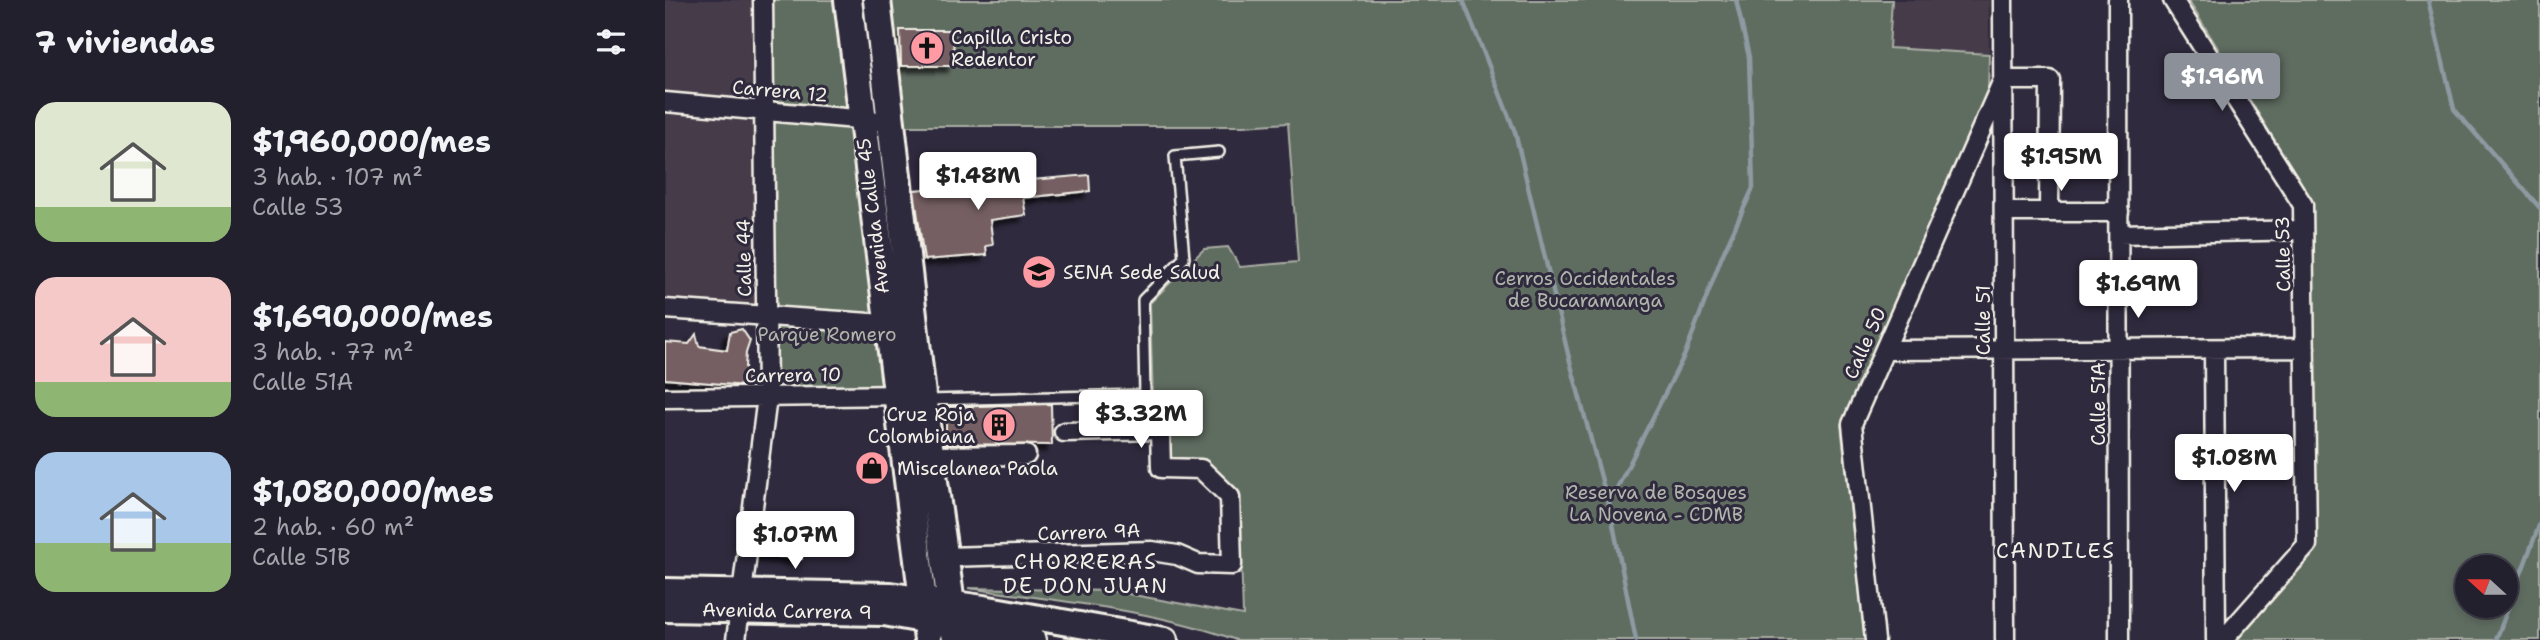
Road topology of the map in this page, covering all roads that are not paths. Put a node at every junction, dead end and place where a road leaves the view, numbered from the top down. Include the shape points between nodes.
1 (763, 0) edge
2 (848, 0) edge
3 (877, 0) edge
4 (2003, 0) edge
5 (2118, 0) edge
6 (2173, 0) edge
7 (2003, 79) junction
8 (665, 102) edge
9 (764, 110) junction
10 (862, 119) junction
11 (890, 122) junction
12 (1219, 152) dead end
13 (2004, 212) junction
14 (2049, 212) junction
15 (2119, 212) junction
16 (2304, 229) junction
17 (2119, 234) junction
18 (665, 309) edge
19 (766, 316) junction
20 (887, 324) junction
21 (914, 326) junction
22 (2305, 348) junction
23 (2004, 349) junction
24 (2119, 349) junction
25 (2214, 349) junction
26 (1885, 350) junction
27 (896, 395) junction
28 (767, 397) junction
29 (665, 398) edge
30 (923, 398) junction
31 (1064, 432) dead end
32 (1026, 455) dead end
33 (931, 456) junction
34 (945, 557) junction
35 (665, 591) edge
36 (741, 601) junction
37 (665, 608) edge
38 (925, 620) edge
39 (954, 623) edge
40 (736, 640) edge
41 (1033, 640) edge
42 (1165, 640) edge
43 (1875, 640) edge
44 (2005, 640) edge
45 (2119, 640) edge
46 (2216, 640) edge
47 (2223, 640) edge

1 - 9 street, Calle 44
2 - 10 main road, Avenida Calle 45
3 - 11 main road, Avenida Calle 45
4 - 7 street, Calle 51
5 - 15 street, Calle 51A
6 - 16 street, Calle 53 via 2303,205
7 - 13 street, Calle 51
7 - 14 street via 2050,80
7 - 26 street, Calle 50
8 - 9 street, Carrera 12
9 - 10 street, Carrera 12
9 - 19 street, Calle 44
10 - 11 street, Carrera 12
10 - 20 main road, Avenida Calle 45
11 - 21 main road, Avenida Calle 45
12 - 30 lane via 1175,156 1184,258 1143,300 1145,395
13 - 14 street
13 - 23 street, Calle 51
14 - 15 street
15 - 17 street, Calle 51A
16 - 17 street
16 - 22 street, Calle 53
17 - 24 street, Calle 51A
18 - 19 street
19 - 20 street
19 - 28 street, Calle 44
20 - 21 street
20 - 27 main road, Avenida Calle 45
21 - 30 main road, Avenida Calle 45
22 - 25 street
22 - 47 street, Calle 53 via 2307,545
23 - 24 street
23 - 26 street
23 - 44 street, Calle 51
24 - 25 street
24 - 45 street, Calle 51A
25 - 46 street
26 - 43 street, Calle 50 via 1852,424
27 - 28 street, Carrera 10
27 - 30 street, Carrera 10
27 - 38 main road, Avenida Calle 45
28 - 29 street, Carrera 10
28 - 36 street, Calle 44
30 - 33 main road, Avenida Calle 45
31 - 34 street, Carrera 9A via 1160,430 1161,468 1201,469 1230,497 1232,565 1198,564 1152,551
32 - 33 street
33 - 34 main road, Avenida Calle 45
34 - 39 main road, Avenida Calle 45
35 - 36 main road, Avenida Carrera 9
36 - 37 main road, Avenida Carrera 9
36 - 38 main road, Avenida Carrera 9 via 890,595
36 - 40 street, Calle 44
38 - 39 main road, Avenida Carrera 9
39 - 41 main road, Avenida Carrera 9
39 - 42 main road, Avenida Carrera 9

